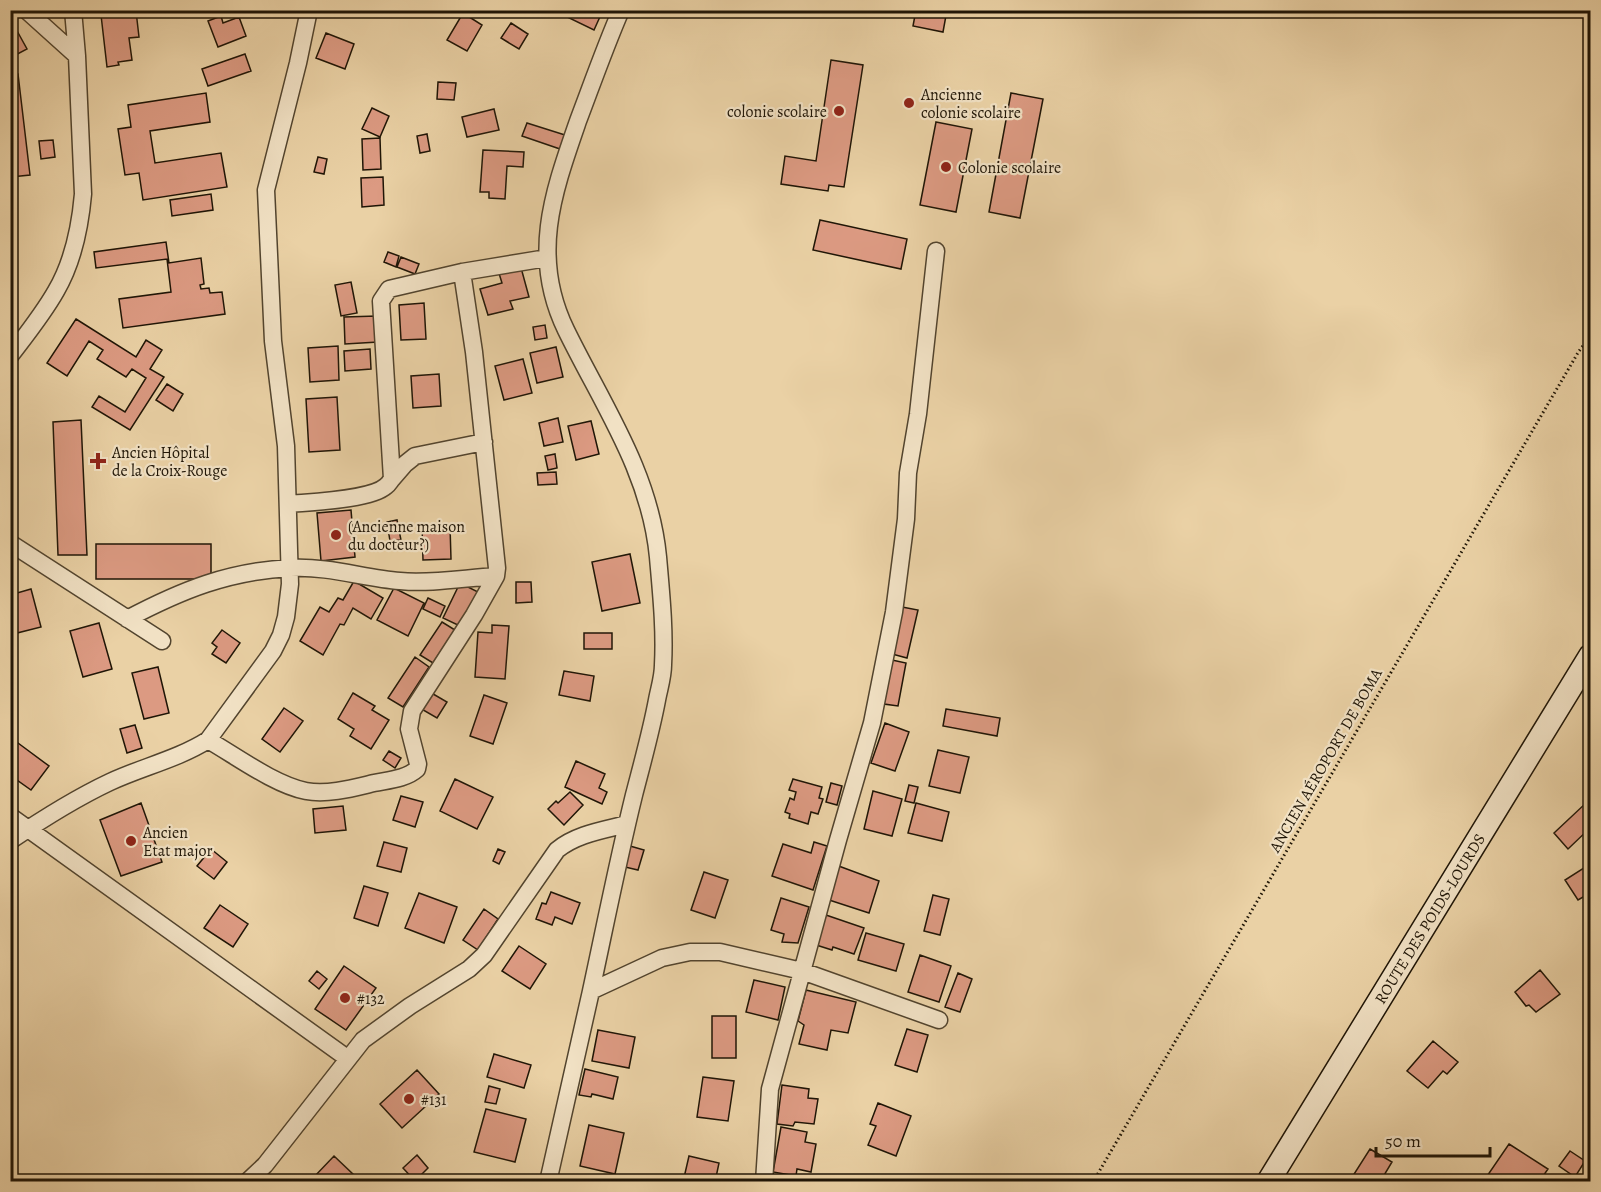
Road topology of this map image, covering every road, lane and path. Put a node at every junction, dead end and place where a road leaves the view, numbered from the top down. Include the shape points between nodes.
1 (26, 10) edge
2 (73, 10) edge
3 (309, 10) edge
4 (621, 10) edge
5 (77, 56) junction
6 (936, 251) dead end
7 (547, 258) junction
8 (462, 272) junction
9 (1590, 337) edge
10 (10, 356) edge
11 (484, 442) junction
12 (392, 479) junction
13 (289, 504) junction
14 (10, 543) edge
15 (290, 568) junction
16 (496, 576) junction
17 (127, 618) junction
18 (162, 641) dead end
19 (1590, 656) edge
20 (208, 740) junction
21 (10, 816) edge
22 (627, 824) junction
23 (29, 829) junction
24 (10, 841) edge
25 (802, 970) junction
26 (591, 992) junction
27 (939, 1020) dead end
28 (347, 1058) junction
29 (247, 1182) edge
30 (548, 1182) edge
31 (764, 1182) edge
32 (1093, 1182) edge
33 (1268, 1182) edge

1 - 5 street
2 - 5 street
3 - 13 street via 270,171 266,203 273,341
4 - 7 street via 557,181 546,236
5 - 10 street via 83,194 75,244 56,292
6 - 25 street via 892,623 872,723
7 - 8 street
7 - 22 street via 552,294 564,327 639,475 657,554 663,667
8 - 11 street
8 - 12 street via 389,289 381,301
9 - 32 path, ANCIEN AÉROPORT DE BOMA
11 - 12 street via 415,456
11 - 16 street
12 - 13 street via 377,491 360,496
13 - 15 street
14 - 17 street
15 - 16 street via 408,581
15 - 17 street via 226,577 195,586
15 - 20 street via 281,635
16 - 20 street via 411,711 409,729 418,764 413,773 353,788 308,791 288,786
17 - 18 street
19 - 33 street, ROUTE DES POIDS-LOURDS
20 - 23 street via 109,782
21 - 23 street
22 - 26 street
22 - 28 street via 581,836 557,849 484,955 469,969 376,1029
23 - 24 street
23 - 28 street
25 - 26 street via 720,952 690,952 662,958
25 - 27 street
25 - 31 street via 770,1089
26 - 30 street
28 - 29 street via 265,1165

